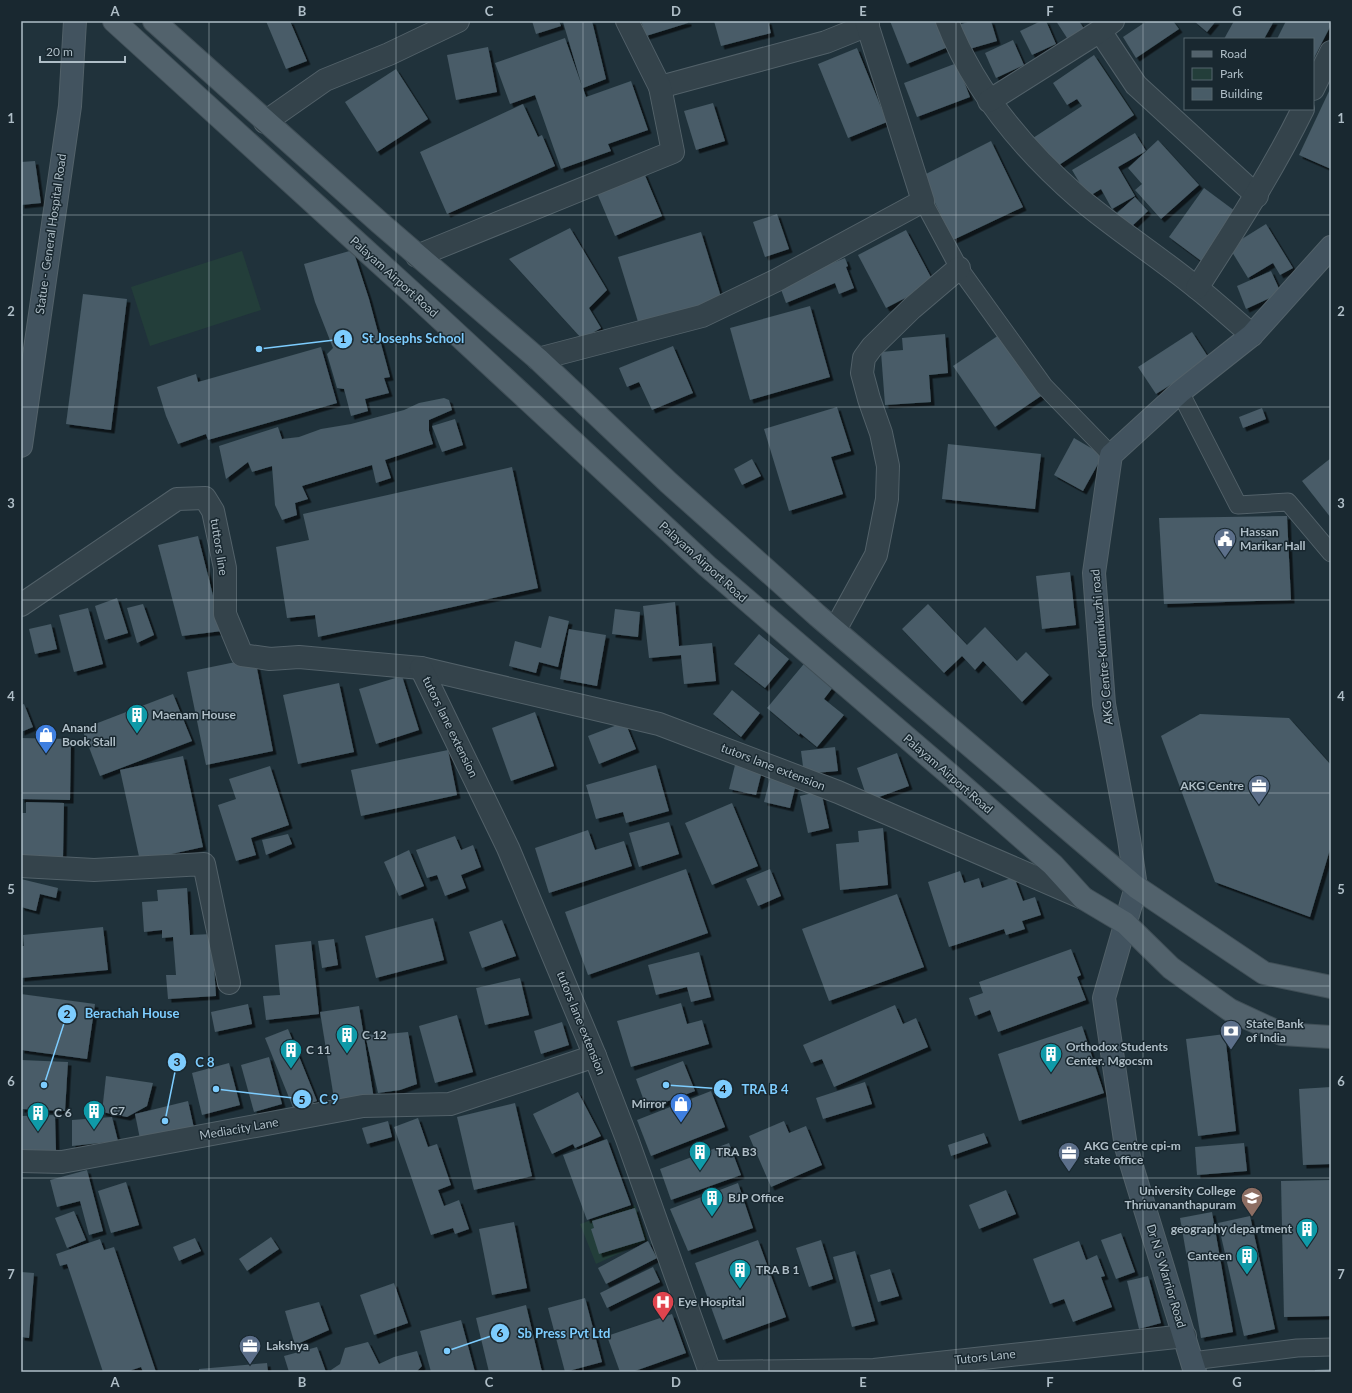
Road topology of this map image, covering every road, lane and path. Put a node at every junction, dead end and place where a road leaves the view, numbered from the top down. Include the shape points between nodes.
1 (75, 21) edge
2 (114, 21) edge
3 (154, 21) edge
4 (458, 21) edge
5 (627, 21) edge
6 (947, 21) edge
7 (867, 23) edge
8 (1106, 26) edge
9 (1331, 52) edge
10 (660, 87) junction
11 (1314, 87) edge
12 (990, 101) junction
13 (1303, 110) edge
14 (266, 122) junction
15 (1257, 196) junction
16 (923, 201) junction
17 (1331, 247) edge
18 (417, 256) junction
19 (959, 268) junction
20 (1197, 288) junction
21 (1252, 335) junction
22 (538, 359) junction
23 (1180, 392) junction
24 (21, 446) edge
25 (1111, 455) junction
26 (1331, 553) edge
27 (21, 605) edge
28 (835, 630) junction
29 (421, 668) junction
30 (21, 866) edge
31 (1136, 887) junction
32 (1083, 898) junction
33 (1125, 923) junction
34 (229, 983) dead end
35 (1331, 987) edge
36 (1331, 1037) edge
37 (595, 1056) junction
38 (21, 1161) edge
39 (1185, 1336) junction
40 (1331, 1347) edge
41 (1194, 1366) edge
42 (712, 1372) edge

1 - 24 street, Statue - General Hospital Road via 70,106
2 - 32 main road, Palayam Airport Road via 418,298 706,566 1053,865
3 - 14 main road
4 - 14 street via 389,54 324,80
5 - 10 street
6 - 12 street via 973,78
7 - 10 street via 826,42
7 - 16 street
8 - 12 street
8 - 15 street via 1136,85
9 - 11 street
10 - 18 street via 673,152
12 - 20 street via 1025,147 1080,198
13 - 15 street
14 - 18 main road
15 - 20 street
16 - 19 lane
16 - 22 street via 777,280 702,316
17 - 21 street
18 - 22 main road
19 - 25 lane via 1044,386
19 - 28 street via 872,346 864,358 862,373 881,433 888,466 887,499 876,555
20 - 21 street
21 - 23 street
22 - 28 main road via 669,483
23 - 25 street
23 - 26 lane via 1238,505 1288,502
25 - 31 street, AKG Centre-Kunnukuzhi road via 1094,573 1104,704
27 - 29 street, tuttors line via 176,499 205,498 213,511 225,568 225,614 242,655 270,659 299,657
28 - 31 main road
29 - 32 street, tutors lane extension via 659,724 838,792
29 - 37 street, tutors lane extension via 508,848
30 - 34 street via 94,870 204,864
31 - 33 street, AKG Centre-Kunnukuzhi road
31 - 35 main road via 1264,973
32 - 33 main road, Palayam Airport Road
33 - 36 main road, Palayam Airport Road via 1171,968 1230,1010 1282,1034
33 - 39 street, Dr N S Warrior Road via 1104,998 1126,1148
37 - 38 street, Mediacity Lane via 450,1104 364,1106 62,1162
37 - 42 street, tutors lane extension
39 - 41 street, Dr N S Warrior Road
39 - 42 street, Tutors Lane via 874,1370
40 - 41 lane via 1297,1348

